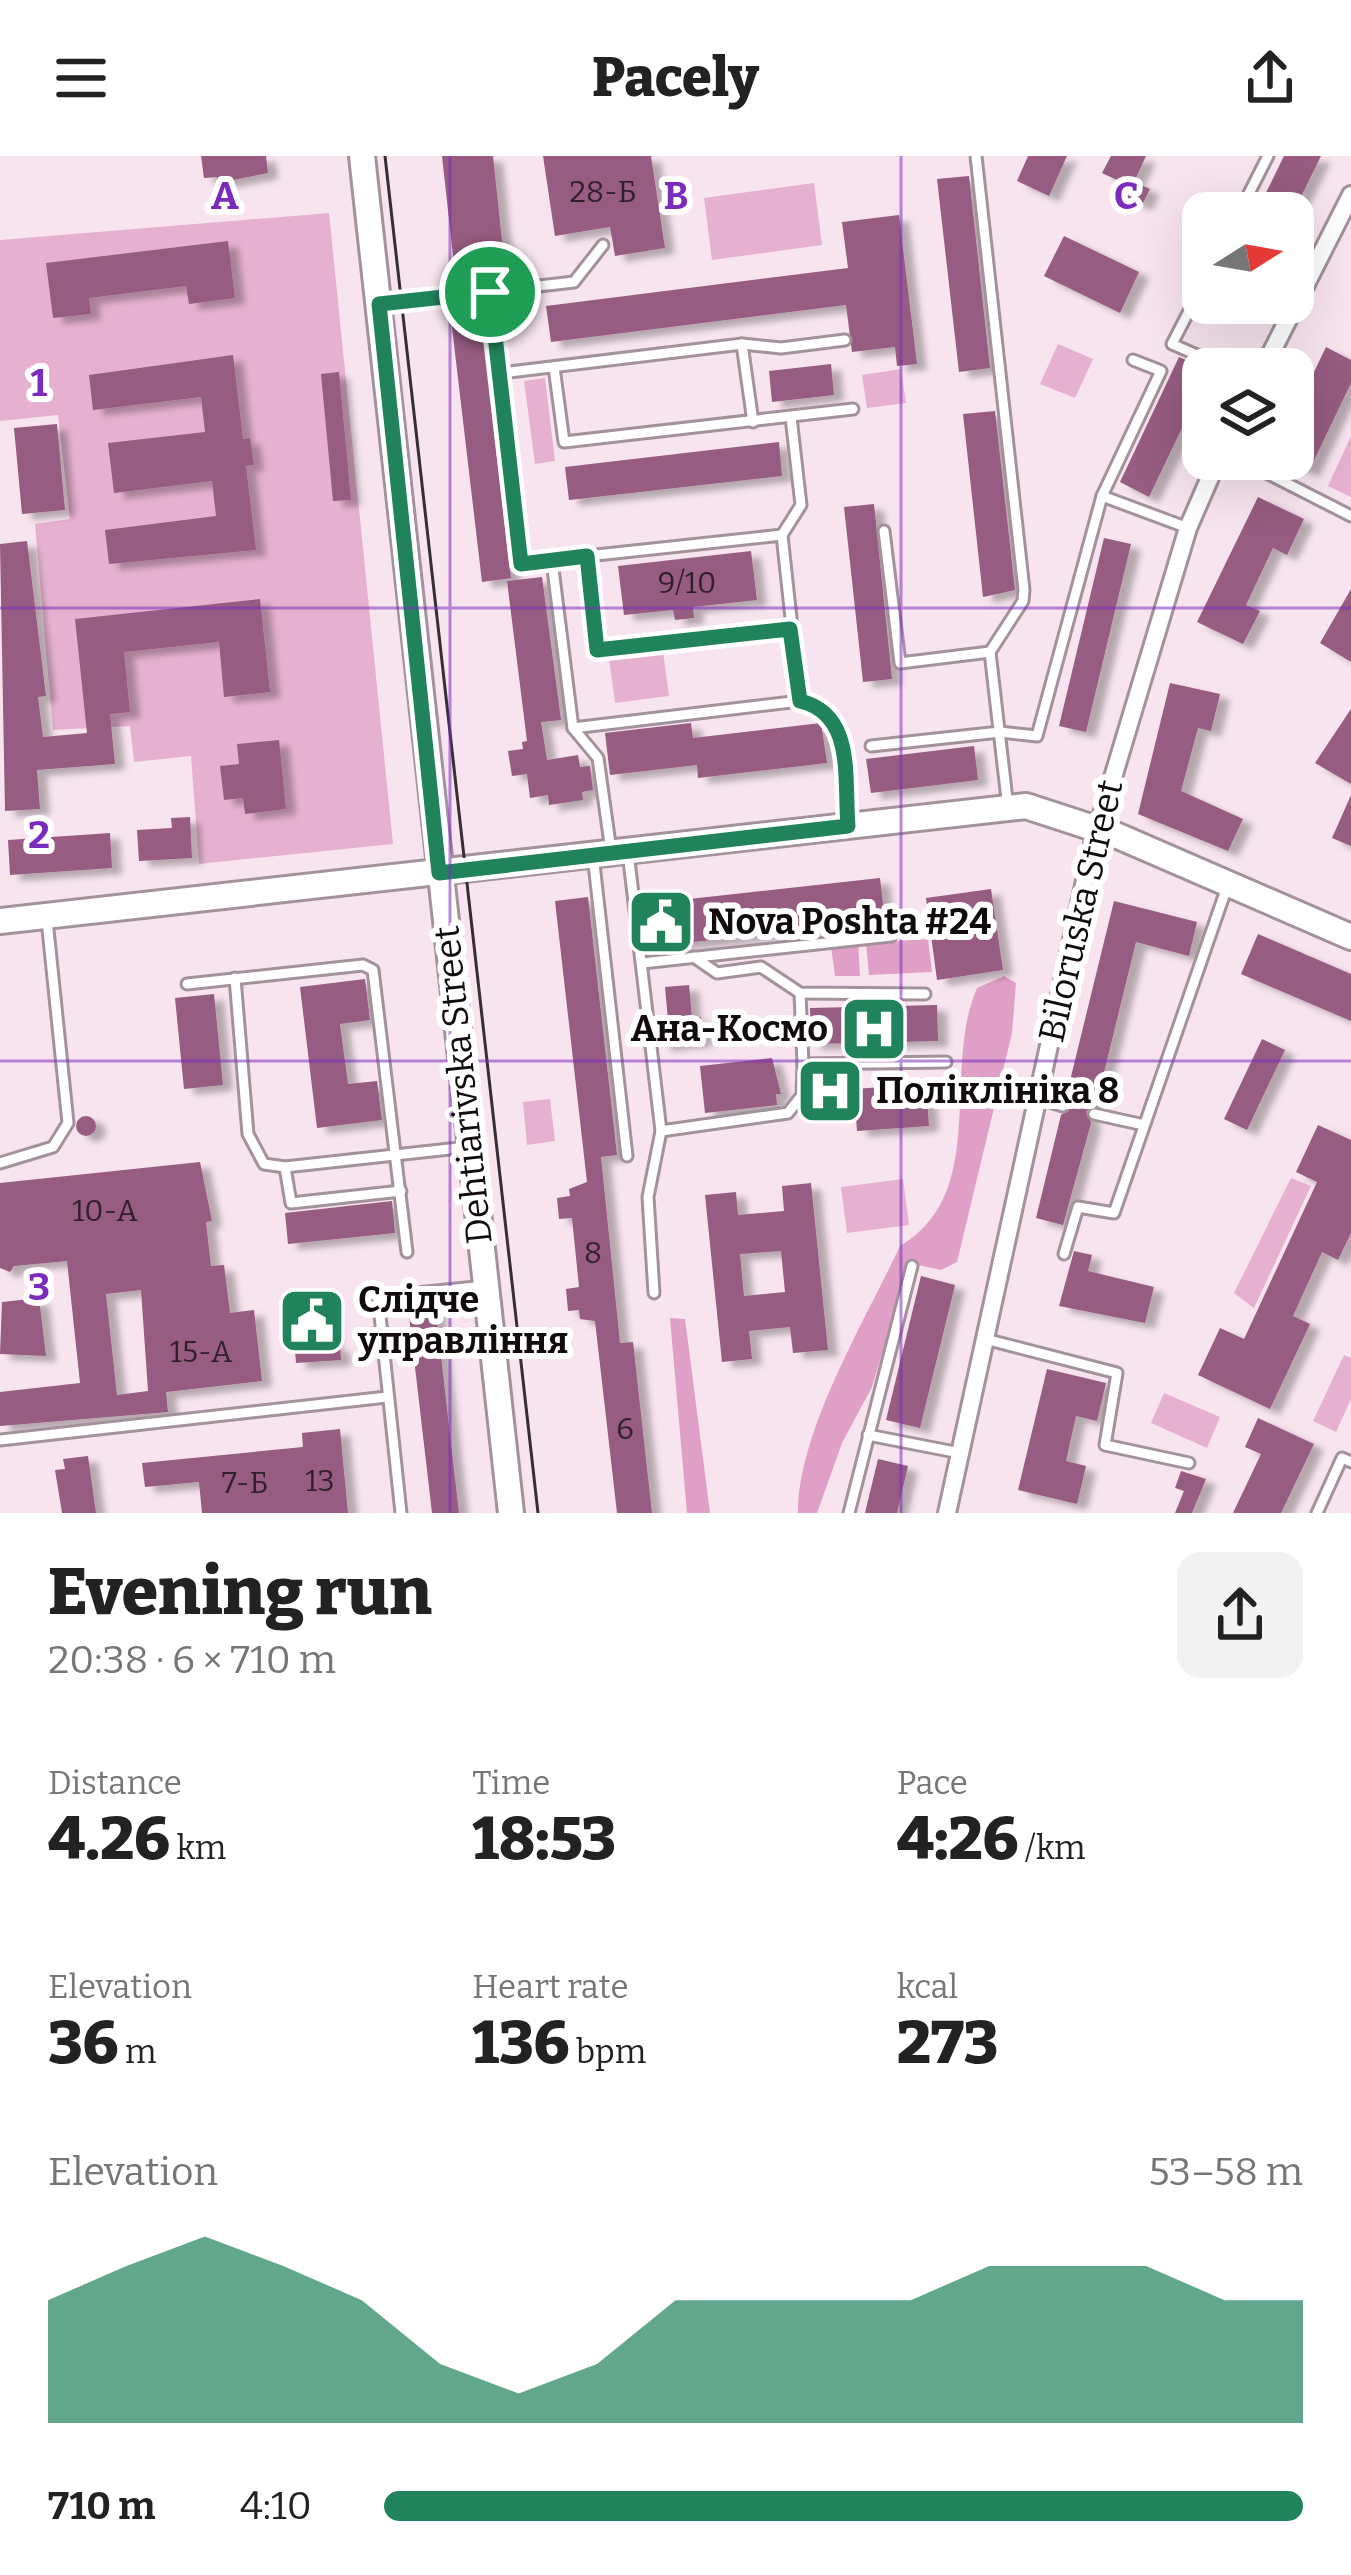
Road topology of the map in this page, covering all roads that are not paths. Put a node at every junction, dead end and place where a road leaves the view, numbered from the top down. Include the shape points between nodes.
1 (362, 156) edge
2 (976, 156) edge
3 (1268, 156) edge
4 (1250, 192) edge
5 (1351, 195) edge
6 (602, 244) dead end
7 (490, 292) junction
8 (379, 304) junction
9 (1182, 324) edge
10 (845, 340) dead end
11 (742, 344) junction
12 (1182, 348) edge
13 (1274, 348) edge
14 (1133, 360) dead end
15 (554, 367) junction
16 (501, 373) junction
17 (853, 409) dead end
18 (791, 417) junction
19 (753, 422) junction
20 (1209, 480) edge
21 (1280, 480) edge
22 (1102, 496) junction
23 (1351, 516) edge
24 (1188, 528) junction
25 (884, 531) dead end
26 (782, 535) junction
27 (587, 556) junction
28 (552, 561) junction
29 (790, 629) junction
30 (990, 652) junction
31 (800, 701) junction
32 (573, 728) junction
33 (1000, 732) junction
34 (871, 746) dead end
35 (1008, 808) junction
36 (848, 826) junction
37 (1097, 830) junction
38 (611, 853) junction
39 (439, 873) junction
40 (1228, 884) junction
41 (46, 916) junction
42 (0, 921) edge
43 (892, 936) dead end
44 (1351, 937) edge
45 (694, 957) junction
46 (642, 963) junction
47 (236, 978) junction
48 (187, 984) dead end
49 (800, 993) junction
50 (925, 994) dead end
51 (946, 1062) dead end
52 (803, 1064) junction
53 (1037, 1098) junction
54 (1064, 1106) dead end
55 (1094, 1114) dead end
56 (1144, 1125) junction
57 (661, 1131) junction
58 (470, 1147) junction
59 (398, 1156) junction
60 (627, 1156) dead end
61 (0, 1163) edge
62 (285, 1167) junction
63 (401, 1190) junction
64 (407, 1252) dead end
65 (1064, 1254) dead end
66 (912, 1266) dead end
67 (485, 1286) junction
68 (654, 1293) dead end
69 (985, 1339) junction
70 (387, 1397) junction
71 (868, 1436) junction
72 (0, 1441) edge
73 (960, 1453) junction
74 (1351, 1462) edge
75 (1189, 1463) dead end
76 (401, 1513) edge
77 (511, 1513) edge
78 (849, 1513) edge
79 (947, 1513) edge
80 (1317, 1513) edge

1 - 8 main road, Dehtiarivska Street
2 - 30 lane via 1024,590
3 - 4 lane
5 - 13 street
6 - 7 lane via 574,282
7 - 8 lane
7 - 16 lane
8 - 39 main road, Dehtiarivska Street
9 - 12 lane via 1172,344
10 - 11 lane
11 - 15 lane
11 - 19 lane
14 - 22 lane via 1161,371
15 - 16 lane
15 - 19 lane via 564,442
16 - 28 lane via 521,564
17 - 18 lane
18 - 19 lane
18 - 26 lane via 802,505
20 - 24 street, Biloruska Street
21 - 23 lane
22 - 24 lane
22 - 33 lane via 1037,736
24 - 37 street, Biloruska Street
25 - 30 lane via 900,663
26 - 27 lane
26 - 29 lane
27 - 28 lane
27 - 29 lane via 597,650
28 - 32 lane
29 - 31 lane
30 - 33 lane
31 - 32 lane
31 - 36 lane via 824,707 838,726
32 - 38 lane via 598,758
33 - 34 lane
33 - 35 lane
35 - 36 main road
35 - 37 main road via 1026,806
36 - 38 main road
37 - 40 main road
37 - 53 street, Biloruska Street
38 - 39 main road
38 - 46 lane
38 - 60 lane
39 - 41 main road
39 - 58 main road, Dehtiarivska Street
40 - 44 main road
40 - 56 lane
41 - 42 main road
41 - 61 lane via 68,1123 53,1147
43 - 45 lane
45 - 46 lane
45 - 49 lane via 717,973 761,967
46 - 57 lane
47 - 48 lane
47 - 59 lane via 363,964 373,970
47 - 62 lane via 248,1134 264,1164
49 - 50 lane
49 - 52 lane
51 - 52 lane
52 - 57 lane via 802,1095 788,1113
53 - 54 lane
53 - 69 street, Biloruska Street
55 - 56 lane
56 - 65 lane via 1114,1214 1078,1207
57 - 68 lane via 648,1197
58 - 59 lane
58 - 67 main road, Dehtiarivska Street
59 - 62 lane
59 - 63 lane
62 - 63 lane via 292,1203
63 - 64 lane
66 - 71 lane
67 - 70 lane via 378,1297
67 - 77 main road, Dehtiarivska Street
69 - 73 street, Biloruska Street
69 - 75 lane via 1118,1373 1105,1445
70 - 72 lane
70 - 76 lane
71 - 73 lane
71 - 78 lane
73 - 79 street, Biloruska Street
74 - 80 lane via 1342,1458

